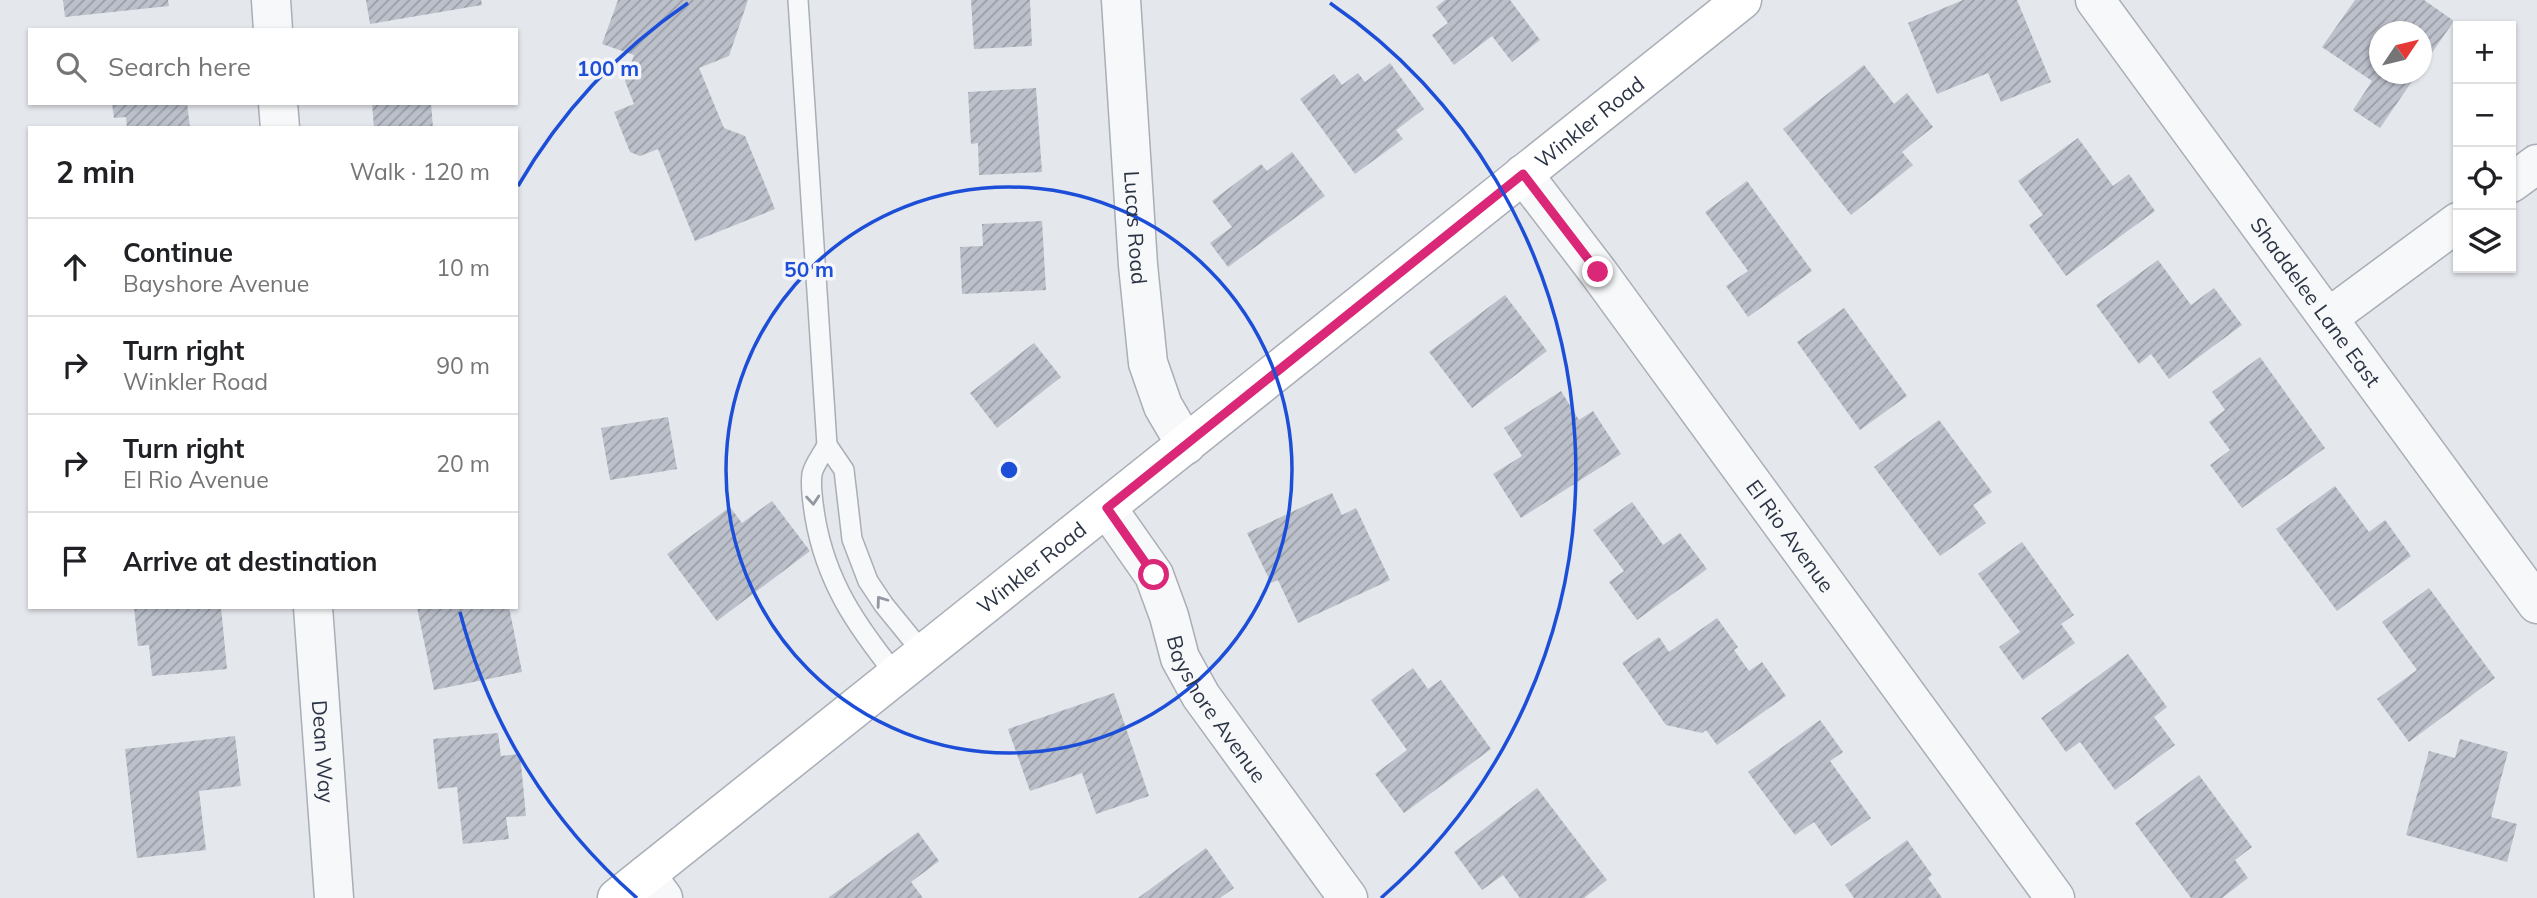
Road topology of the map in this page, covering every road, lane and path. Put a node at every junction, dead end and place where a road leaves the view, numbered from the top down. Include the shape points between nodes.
1 (271, 0) edge
2 (798, 0) edge
3 (1121, 0) edge
4 (1742, 0) edge
5 (2095, 0) edge
6 (273, 28) edge
7 (278, 105) edge
8 (280, 126) edge
9 (2537, 164) edge
10 (1523, 174) junction
11 (2516, 179) edge
12 (2453, 226) edge
13 (2328, 318) junction
14 (827, 445) junction
15 (1186, 445) junction
16 (1107, 508) junction
17 (2537, 604) edge
18 (313, 609) edge
19 (910, 665) junction
20 (655, 886) edge
21 (334, 898) edge
22 (617, 898) edge
23 (1348, 898) edge
24 (2055, 898) edge

1 - 6 street
2 - 14 lane
3 - 15 street, Lucas Road via 1148,363 1163,406
4 - 10 street, Winkler Road
5 - 13 street, Shaddelee Lane East
7 - 8 street
9 - 11 street
10 - 15 street, Winkler Road
10 - 24 street, El Rio Avenue
12 - 13 street
13 - 17 street, Shaddelee Lane East
19 -> 14 lane via 868,582 852,539 844,470
14 -> 19 lane via 812,471 812,498 828,572 846,606
15 - 16 street, Winkler Road
16 - 19 street, Winkler Road
16 - 23 street, Bayshore Avenue via 1154,575 1180,658 1201,696
18 - 21 street, Dean Way
19 - 20 street, Winkler Road
20 - 22 street, Winkler Road

